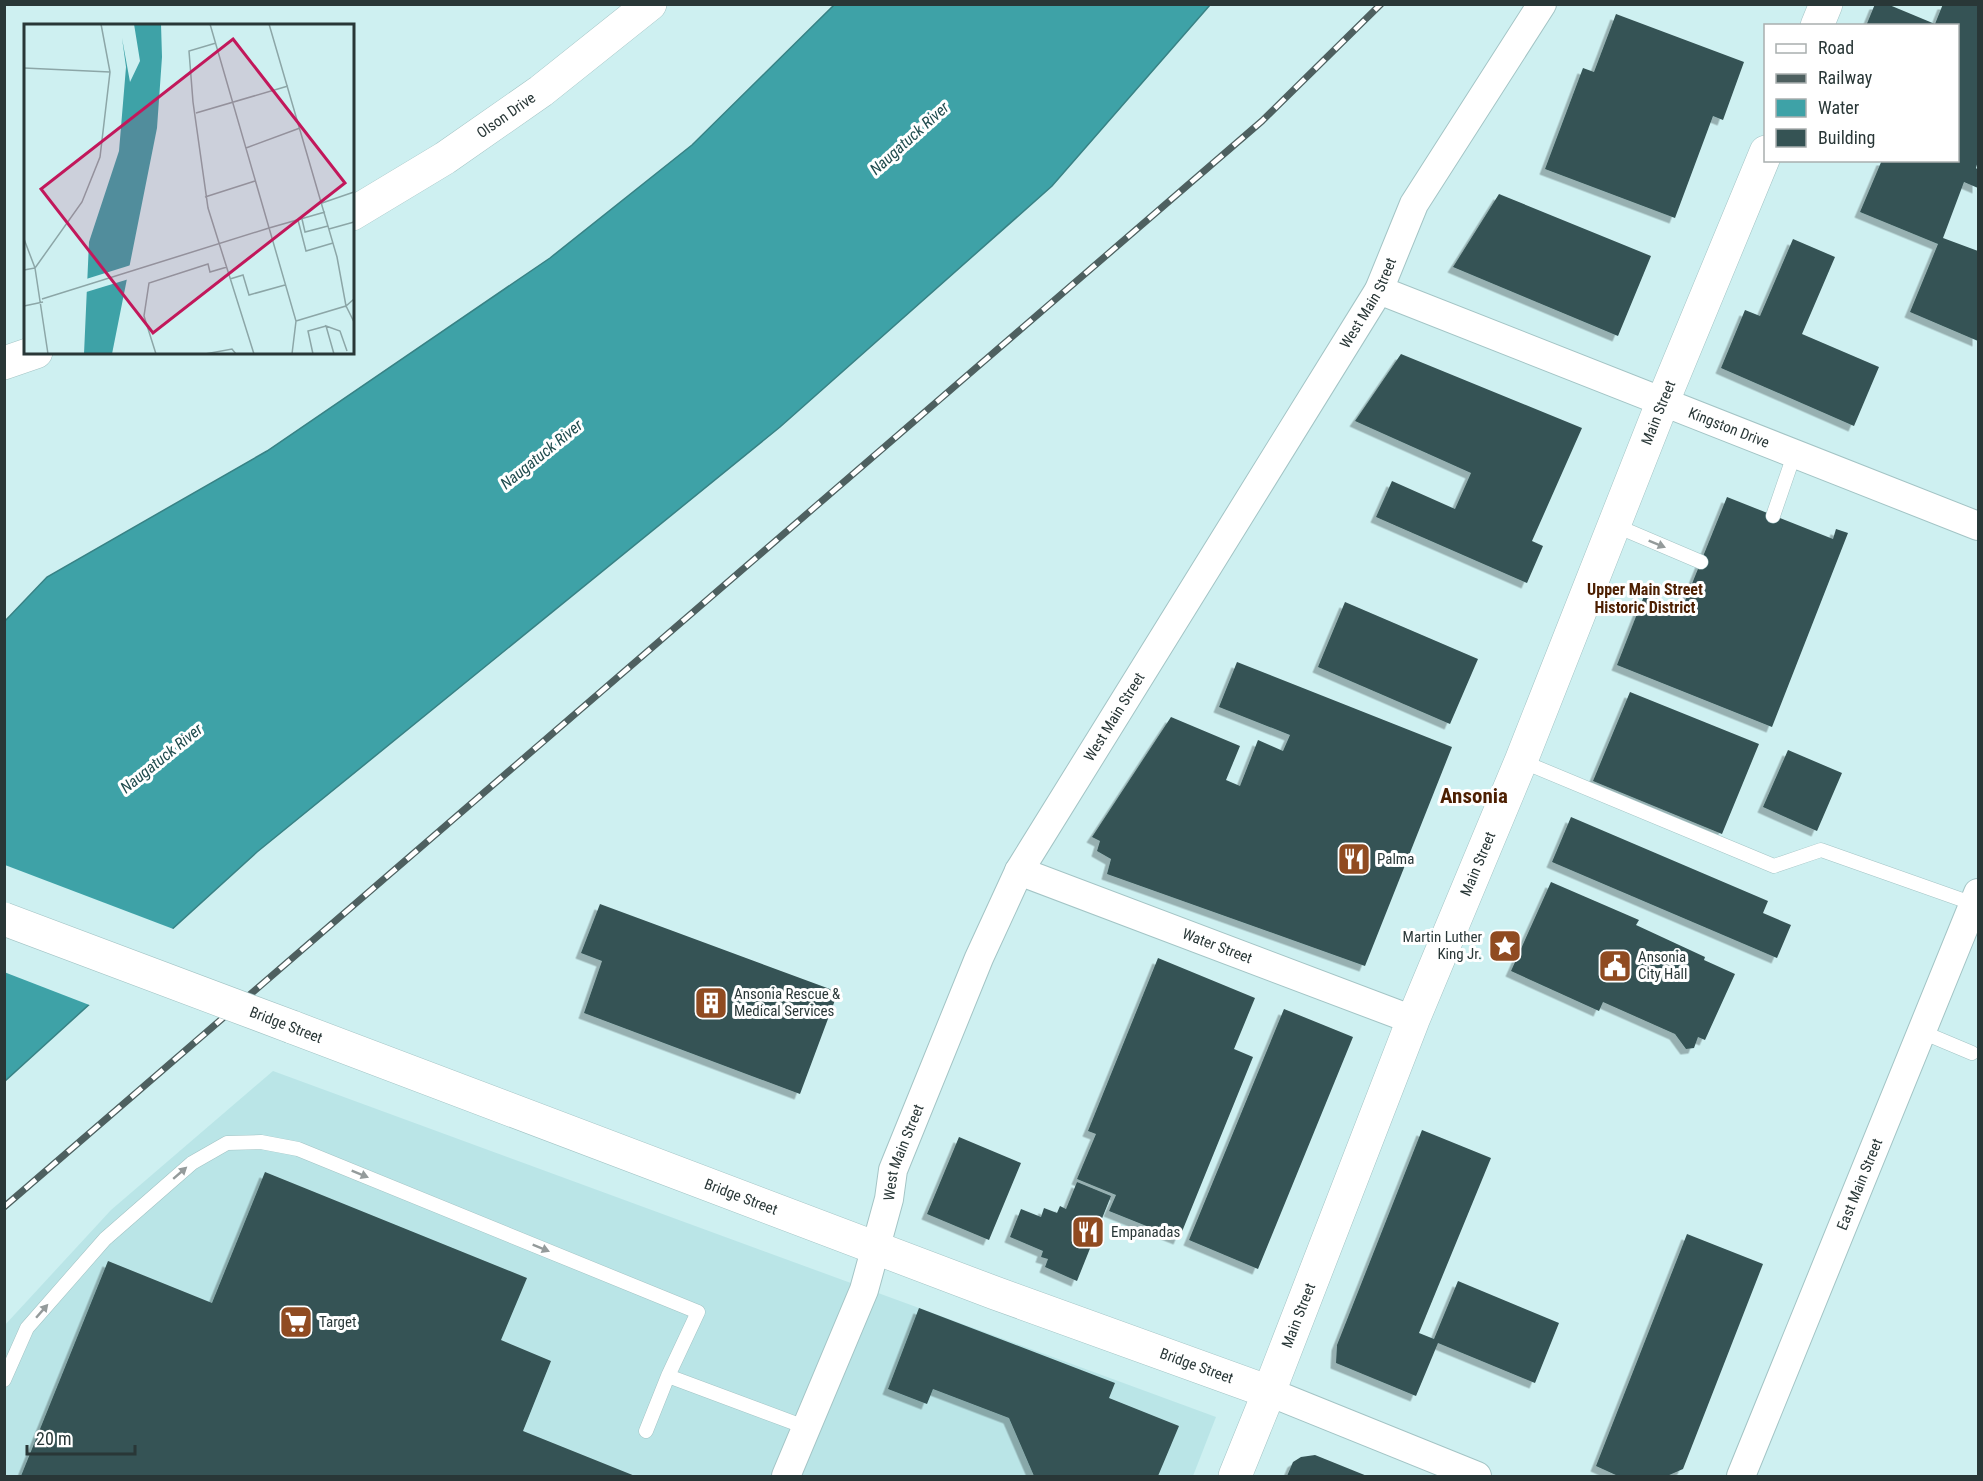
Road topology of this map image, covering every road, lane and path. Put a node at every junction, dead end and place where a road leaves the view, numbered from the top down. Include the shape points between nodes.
1 (650, 4) edge
2 (1542, 4) edge
3 (1826, 4) edge
4 (1818, 24) edge
5 (1764, 157) edge
6 (354, 213) edge
7 (1379, 290) junction
8 (30, 354) edge
9 (4, 363) edge
10 (1662, 401) junction
11 (1795, 452) junction
12 (1773, 516) dead end
13 (1614, 525) junction
14 (1978, 526) edge
15 (1701, 562) dead end
16 (1521, 761) junction
17 (1019, 872) junction
18 (1976, 899) edge
19 (4, 919) edge
20 (1413, 1020) junction
21 (1922, 1032) junction
22 (1972, 1053) dead end
23 (876, 1247) junction
24 (668, 1376) junction
25 (4, 1380) edge
26 (1269, 1392) junction
27 (805, 1427) junction
28 (646, 1431) dead end
29 (786, 1476) edge
30 (1235, 1476) edge
31 (1477, 1476) edge
32 (1741, 1476) edge

1 - 6 main road, Olson Drive via 541,92 445,158
2 - 7 street, West Main Street via 1414,204
3 - 4 main road
5 - 10 main road, Main Street
7 - 10 street, Kingston Drive
7 - 17 street, West Main Street
8 - 9 main road
10 - 11 street, Kingston Drive
10 - 13 main road, Main Street
11 - 12 lane
11 - 14 street, Kingston Drive
13 -> 15 lane
13 - 16 main road, Main Street
16 - 18 lane via 1774,866 1821,850
16 - 20 main road, Main Street
17 - 20 street, Water Street
17 - 23 street, West Main Street via 979,958 893,1170
18 - 21 street, East Main Street
19 - 23 main road, Bridge Street, bridge
20 - 26 main road, Main Street
21 - 22 lane
21 - 32 street, East Main Street
23 - 26 main road, Bridge Street
23 - 27 street, West Main Street via 864,1290
25 -> 24 lane via 27,1328 105,1239 192,1163 227,1143 261,1142 298,1149 698,1312
24 - 27 lane
24 - 28 lane
26 - 30 main road, Main Street
26 - 31 street, Bridge Street
27 - 29 street, West Main Street

